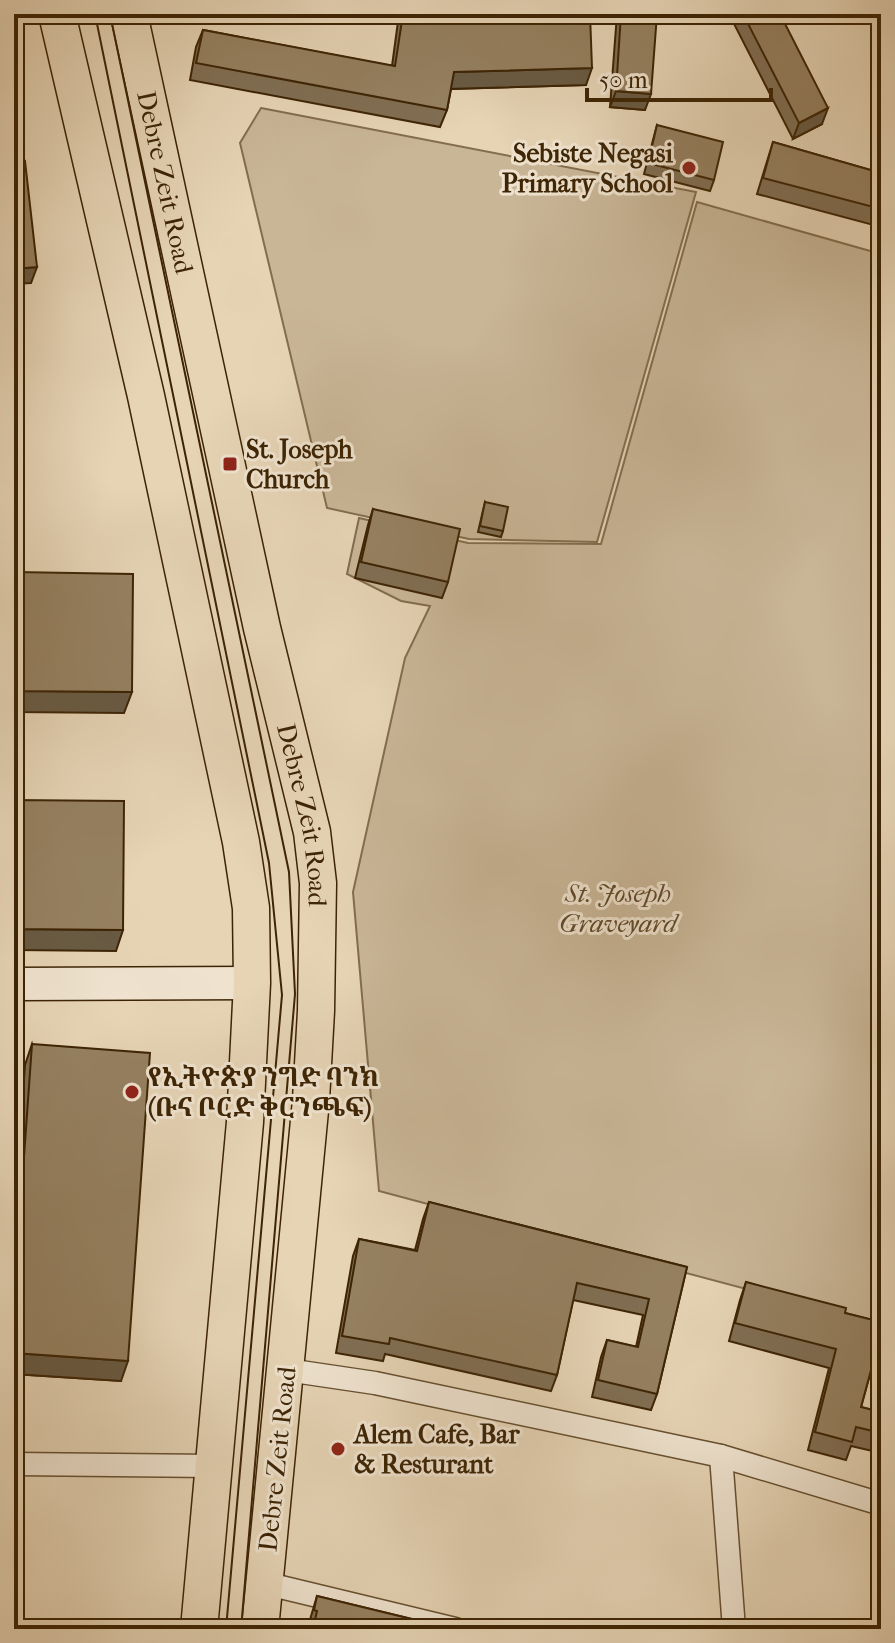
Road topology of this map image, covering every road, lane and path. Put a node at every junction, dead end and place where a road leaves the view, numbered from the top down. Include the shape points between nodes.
1 (57, 14) edge
2 (129, 14) edge
3 (252, 983) junction
4 (14, 984) edge
5 (287, 1370) junction
6 (721, 1456) junction
7 (14, 1464) edge
8 (214, 1466) junction
9 (881, 1504) edge
10 (264, 1583) junction
11 (199, 1629) edge
12 (260, 1629) edge
13 (455, 1629) edge
14 (734, 1629) edge

1 - 3 main road via 241,842 251,908
2 - 5 main road, Debre Zeit Road via 262,628 312,832 318,883 311,1100
3 - 4 main road
3 - 8 main road
5 - 6 street via 375,1383
5 - 10 main road, Debre Zeit Road
6 - 9 street
6 - 14 street
7 - 8 street
8 - 11 main road
10 - 12 main road, Debre Zeit Road
10 - 13 street

